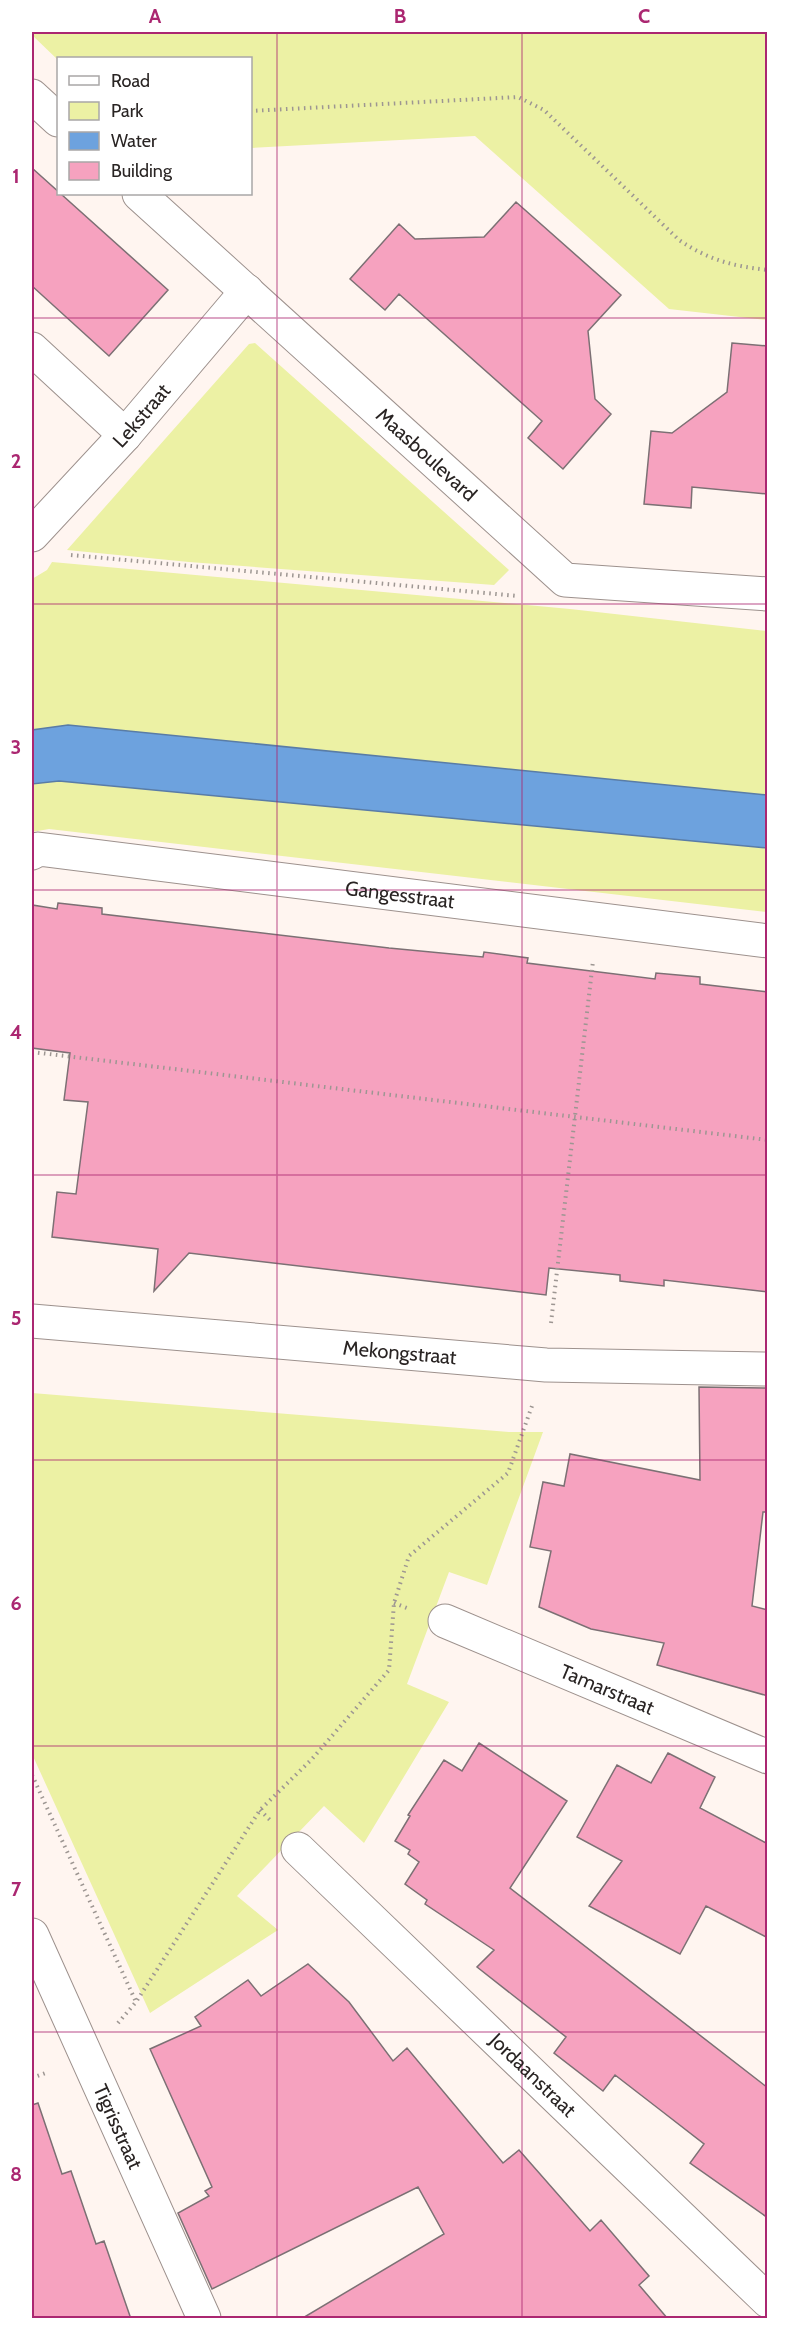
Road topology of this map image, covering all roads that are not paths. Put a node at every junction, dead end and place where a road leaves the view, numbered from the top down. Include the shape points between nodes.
1 (32, 96) edge
2 (57, 119) edge
3 (140, 195) edge
4 (247, 291) junction
5 (32, 349) edge
6 (125, 435) junction
7 (32, 535) edge
8 (768, 594) edge
9 (32, 853) edge
10 (768, 941) edge
11 (32, 1321) edge
12 (768, 1369) edge
13 (445, 1621) dead end
14 (768, 1757) edge
15 (298, 1849) dead end
16 (32, 1935) edge
17 (768, 2301) edge
18 (204, 2319) edge

1 - 2 street
3 - 4 street, Maasboulevard
4 - 6 street, Lekstraat
4 - 8 street, Maasboulevard via 566,580
5 - 6 street
6 - 7 street, Lekstraat
9 - 10 street, Gangesstraat via 38,849
11 - 12 street, Mekongstraat via 546,1365
13 - 14 street, Tamarstraat
15 - 17 street, Jordaanstraat
16 - 18 street, Tigrisstraat

